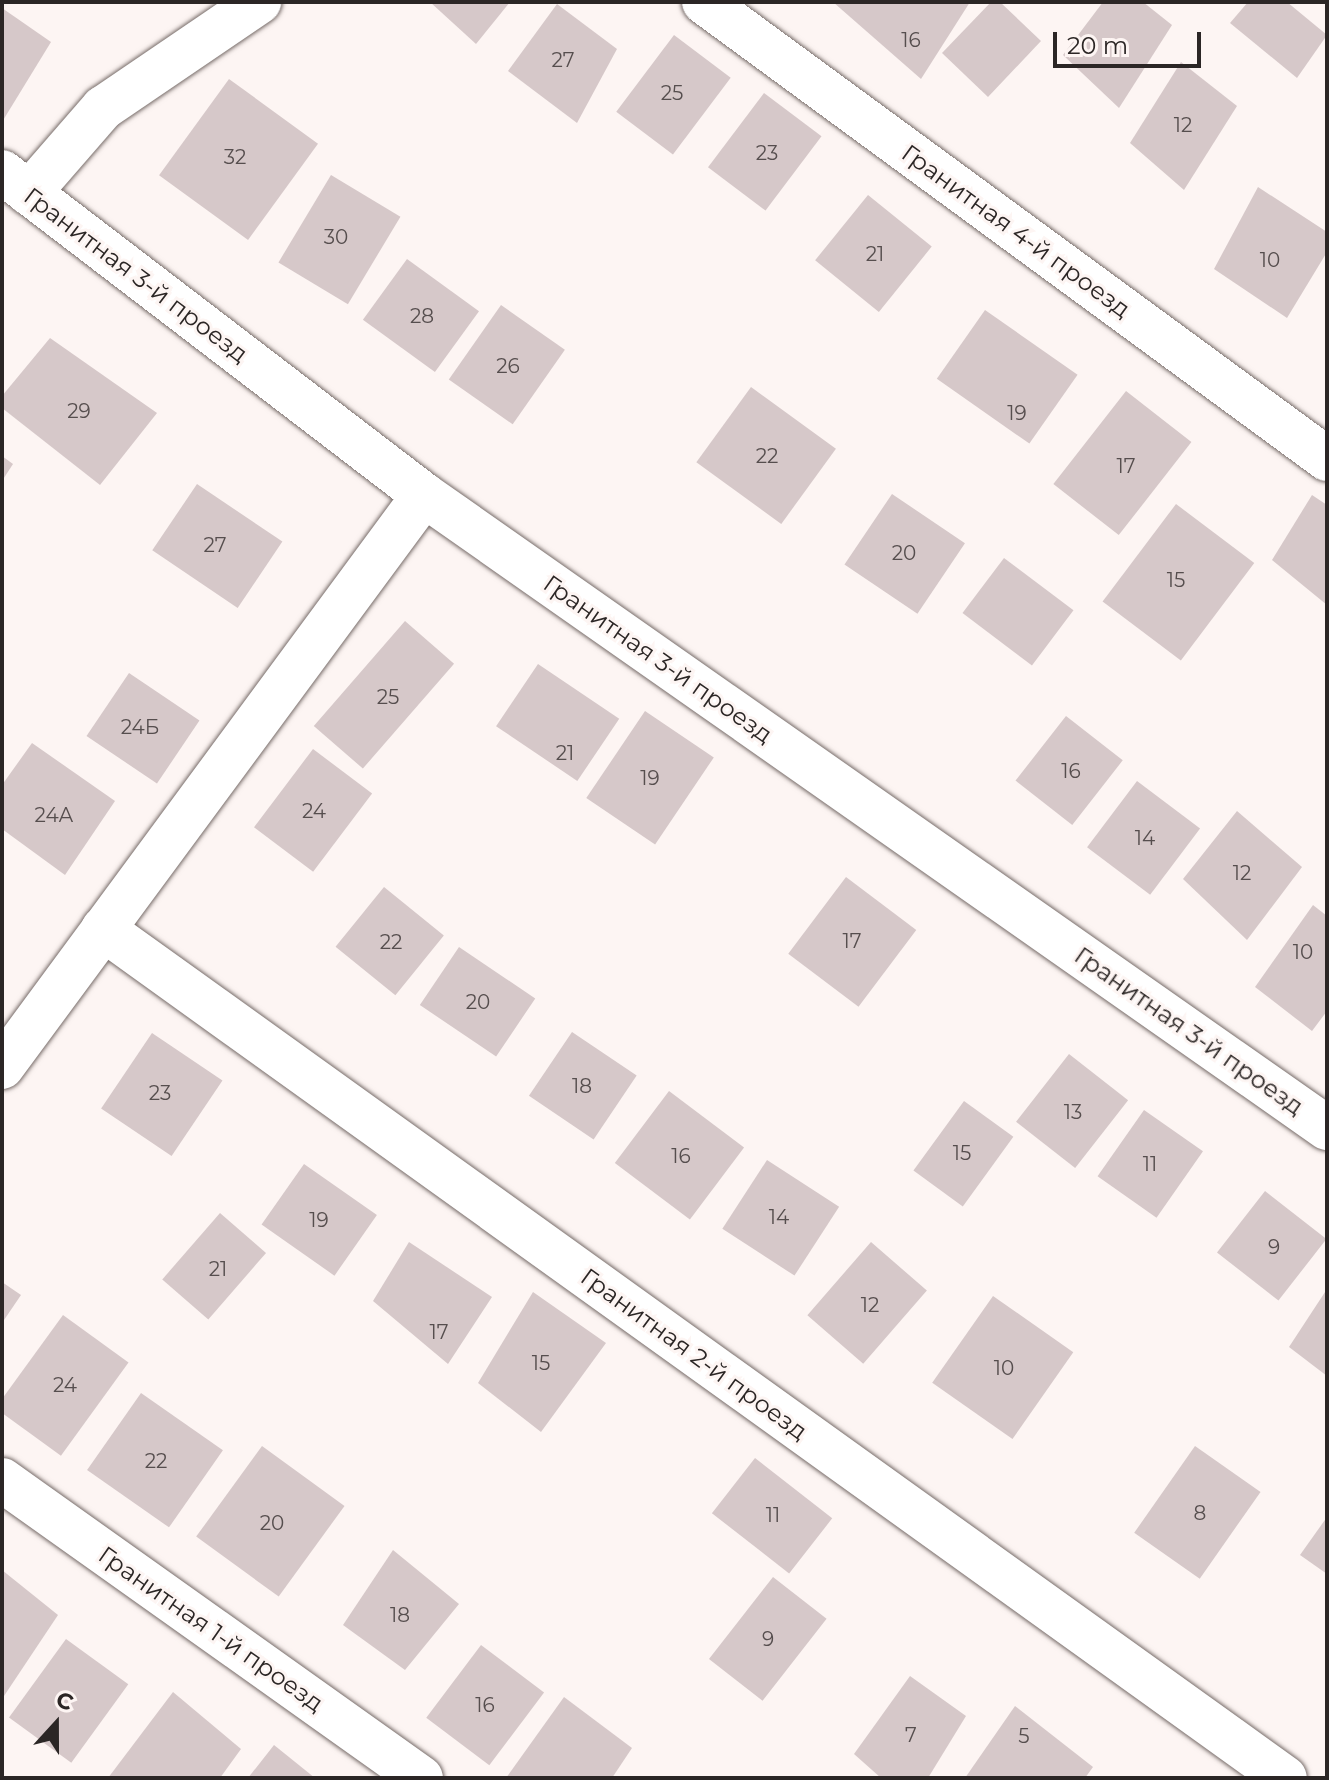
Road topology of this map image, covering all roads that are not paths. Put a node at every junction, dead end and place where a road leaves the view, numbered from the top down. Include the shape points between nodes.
1 (259, 2) edge
2 (704, 2) edge
3 (16, 182) edge
4 (1327, 459) edge
5 (424, 495) junction
6 (103, 929) junction
7 (2, 1067) edge
8 (1327, 1128) edge
9 (2, 1480) edge
10 (421, 1778) edge
11 (1285, 1778) edge

1 - 3 street via 103,108
2 - 4 street, Гранитная 4-й проезд
3 - 5 street, Гранитная 3-й проезд
5 - 6 street
5 - 8 street, Гранитная 3-й проезд
6 - 7 street
6 - 11 street, Гранитная 2-й проезд
9 - 10 street, Гранитная 1-й проезд

